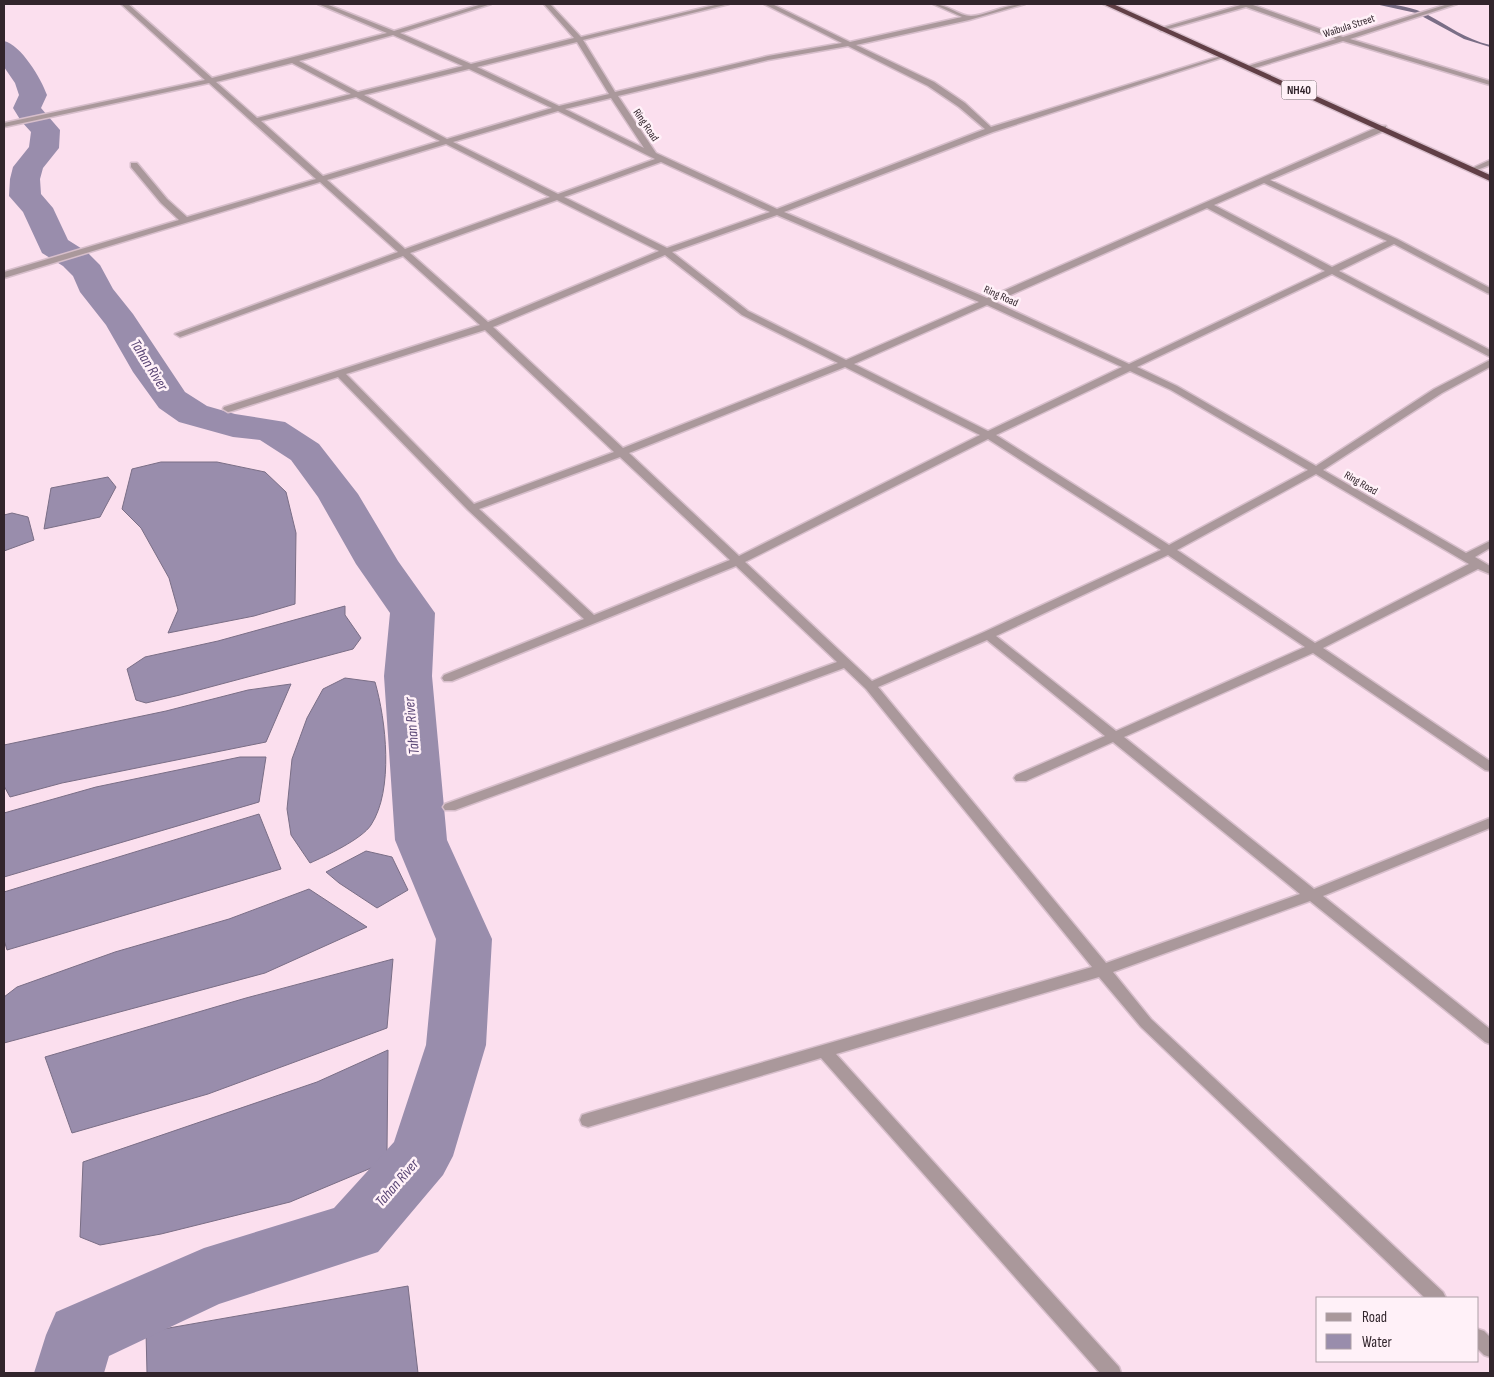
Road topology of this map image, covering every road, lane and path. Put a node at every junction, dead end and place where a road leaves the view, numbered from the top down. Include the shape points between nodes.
1 (124, 4) edge
2 (321, 4) edge
3 (488, 4) edge
4 (547, 4) edge
5 (726, 4) edge
6 (768, 4) edge
7 (936, 4) edge
8 (1022, 4) edge
9 (1107, 4) edge
10 (1454, 4) edge
11 (1249, 5) edge
12 (969, 18) junction
13 (1161, 29) junction
14 (397, 33) junction
15 (579, 38) junction
16 (1343, 38) junction
17 (850, 44) junction
18 (1222, 56) junction
19 (292, 60) junction
20 (471, 66) junction
21 (1251, 68) junction
22 (211, 81) junction
23 (1490, 83) edge
24 (612, 94) junction
25 (356, 95) junction
26 (559, 108) junction
27 (256, 120) junction
28 (4, 125) edge
29 (1382, 128) junction
30 (990, 130) junction
31 (447, 142) junction
32 (657, 157) junction
33 (1490, 162) edge
34 (134, 165) dead end
35 (1472, 170) junction
36 (1490, 178) edge
37 (323, 180) junction
38 (1263, 180) junction
39 (557, 197) junction
40 (1207, 205) junction
41 (777, 212) junction
42 (186, 221) junction
43 (1394, 241) junction
44 (666, 251) junction
45 (406, 252) junction
46 (1332, 270) junction
47 (4, 275) edge
48 (1490, 290) edge
49 (988, 302) junction
50 (487, 326) junction
51 (180, 334) dead end
52 (1490, 354) edge
53 (845, 364) junction
54 (1490, 364) edge
55 (1129, 367) junction
56 (340, 374) junction
57 (228, 409) dead end
58 (988, 434) junction
59 (622, 452) junction
60 (1316, 470) junction
61 (472, 508) junction
62 (1490, 544) edge
63 (1169, 550) junction
64 (1472, 560) junction
65 (738, 561) junction
66 (1490, 571) edge
67 (592, 620) junction
68 (988, 636) junction
69 (1314, 648) junction
70 (846, 663) junction
71 (448, 678) dead end
72 (870, 686) junction
73 (1114, 736) junction
74 (1490, 768) edge
75 (1021, 778) dead end
76 (450, 807) dead end
77 (1490, 822) edge
78 (1312, 895) junction
79 (1103, 970) junction
80 (1490, 1038) edge
81 (824, 1051) junction
82 (588, 1120) dead end
83 (1436, 1297) edge
84 (1479, 1338) edge
85 (1490, 1349) edge
86 (1112, 1373) edge

1 - 22 street
2 - 14 street
3 - 14 street
4 - 15 street, Ring Road
5 - 15 street
6 - 17 street
7 - 12 street
8 - 12 street
9 - 13 highway, NH40
10 - 16 street, Waibula Street
11 - 13 street
11 - 16 street
12 - 17 street
13 - 18 highway, NH40
14 - 19 street
14 - 20 street
15 - 20 street
15 - 24 street, Ring Road
16 - 21 street, Waibula Street
16 - 23 street
17 - 24 street via 768,58
17 - 30 street via 931,84
18 - 21 highway, NH40
18 - 30 street
19 - 22 street
19 - 25 street
20 - 25 street
20 - 26 street
21 - 29 highway, NH40
22 - 27 street
22 - 28 street
24 - 26 street
24 - 32 street, Ring Road
25 - 27 street
25 - 31 street
26 - 31 street
26 - 32 street
27 - 37 street
29 - 35 highway, NH40
29 - 38 street
30 - 41 street
31 - 37 street
31 - 39 street
32 - 39 street
32 - 41 street, Ring Road
33 - 35 street
34 - 42 street via 164,201
35 - 36 highway, NH40
37 - 42 street
37 - 45 street
38 - 40 street
38 - 43 street
39 - 44 street
39 - 45 street
40 - 46 street
40 - 49 street
41 - 44 street
41 - 49 street, Ring Road
42 - 47 street
43 - 46 street
43 - 48 street
44 - 50 street
44 - 53 street via 745,313
45 - 50 street
45 - 51 street
46 - 52 street
46 - 55 street
49 - 53 street
49 - 55 street, Ring Road
50 - 56 street
50 - 59 street
53 - 58 street
53 - 59 street
54 - 60 street via 1438,391
55 - 58 street
55 - 60 street, Ring Road via 1174,388
56 - 57 street
56 - 61 street
58 - 63 street
58 - 65 street
59 - 61 street
59 - 65 street
60 - 63 street
60 - 64 street, Ring Road
61 - 67 street
62 - 64 street
63 - 68 street
63 - 69 street
64 - 66 street, Ring Road
64 - 69 street
65 - 67 street
65 - 70 street
67 - 71 street
68 - 72 street
68 - 73 street
69 - 73 street
69 - 74 street
70 - 72 street
70 - 76 street
72 - 79 street
73 - 75 street
73 - 78 street
77 - 78 street
78 - 79 street
78 - 80 street
79 - 81 street
79 - 83 street via 1146,1023
81 - 82 street
81 - 86 street
84 - 85 street

